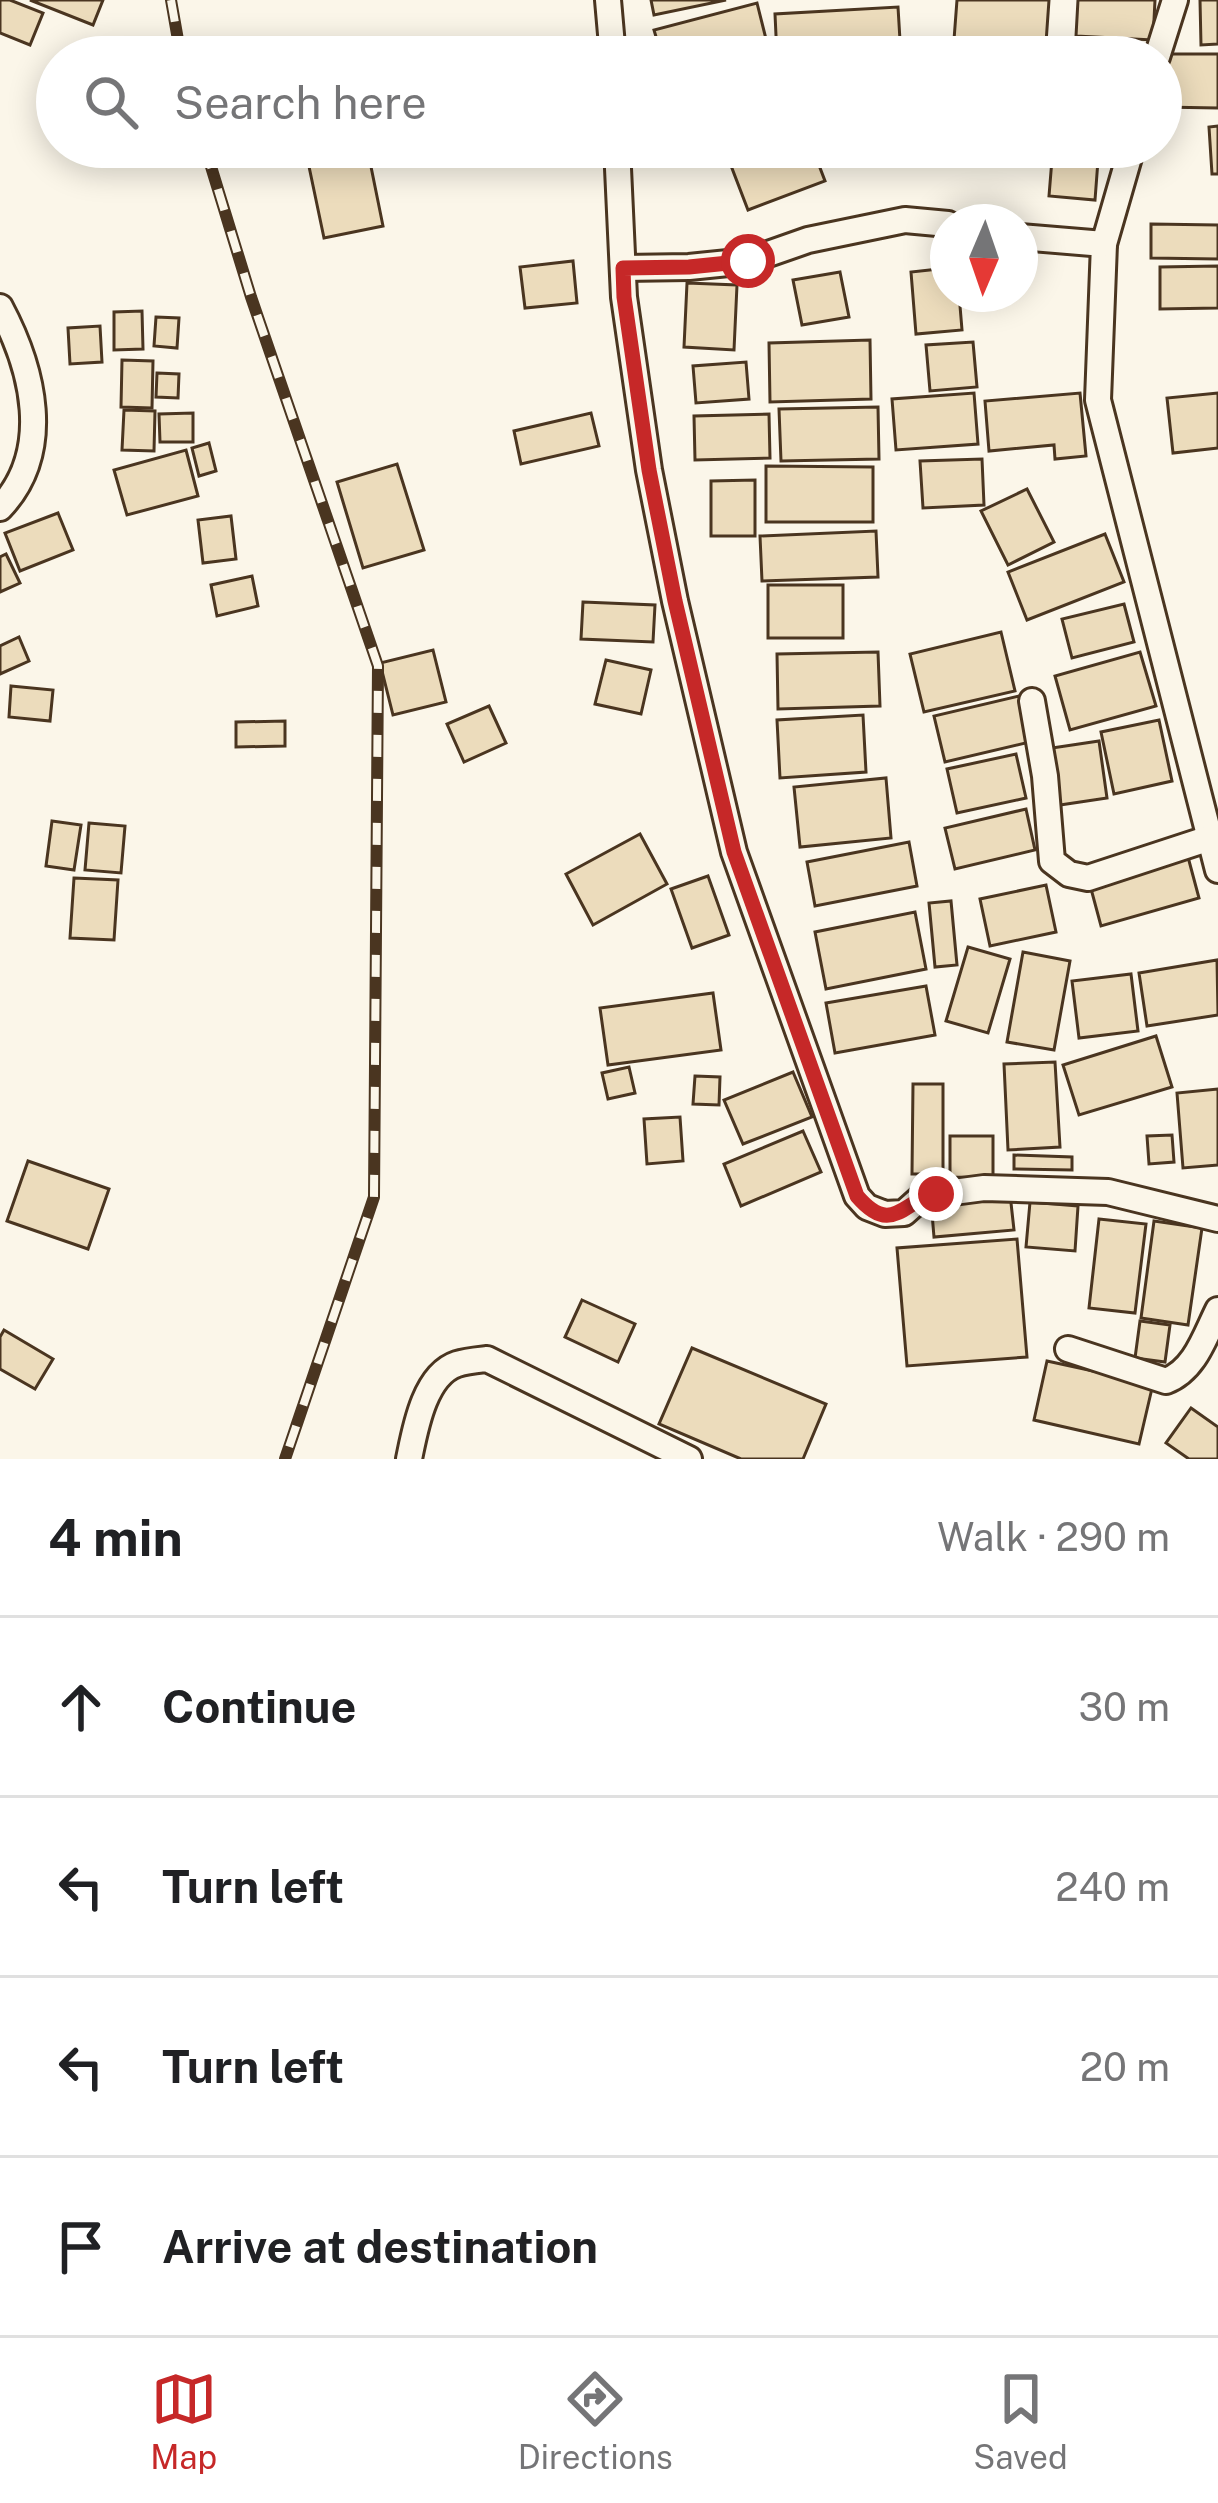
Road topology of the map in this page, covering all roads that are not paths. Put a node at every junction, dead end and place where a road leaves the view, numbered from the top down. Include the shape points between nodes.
1 (608, 0) edge
2 (1175, 0) edge
3 (611, 36) edge
4 (1164, 36) edge
5 (618, 168) edge
6 (1126, 168) edge
7 (930, 222) edge
8 (1038, 238) edge
9 (1104, 244) junction
10 (623, 268) junction
11 (0, 307) edge
12 (0, 508) edge
13 (1032, 701) dead end
14 (1210, 838) junction
15 (1218, 870) edge
16 (1218, 1219) edge
17 (1218, 1310) edge
18 (1068, 1349) dead end
19 (409, 1459) edge
20 (689, 1459) edge

1 - 3 street
2 - 4 street
5 - 10 street
6 - 9 street
7 - 10 street via 905,220 748,261
8 - 9 street
9 - 14 street via 1098,400
10 - 16 street via 649,470 734,852 857,1196 885,1214 904,1213 923,1196 984,1188 1108,1192
11 - 12 street via 32,392 34,447
13 - 14 street via 1052,861 1088,878
14 - 15 street
17 - 18 street via 1190,1364 1166,1381
19 - 20 street via 421,1406 438,1379 452,1364 487,1359

